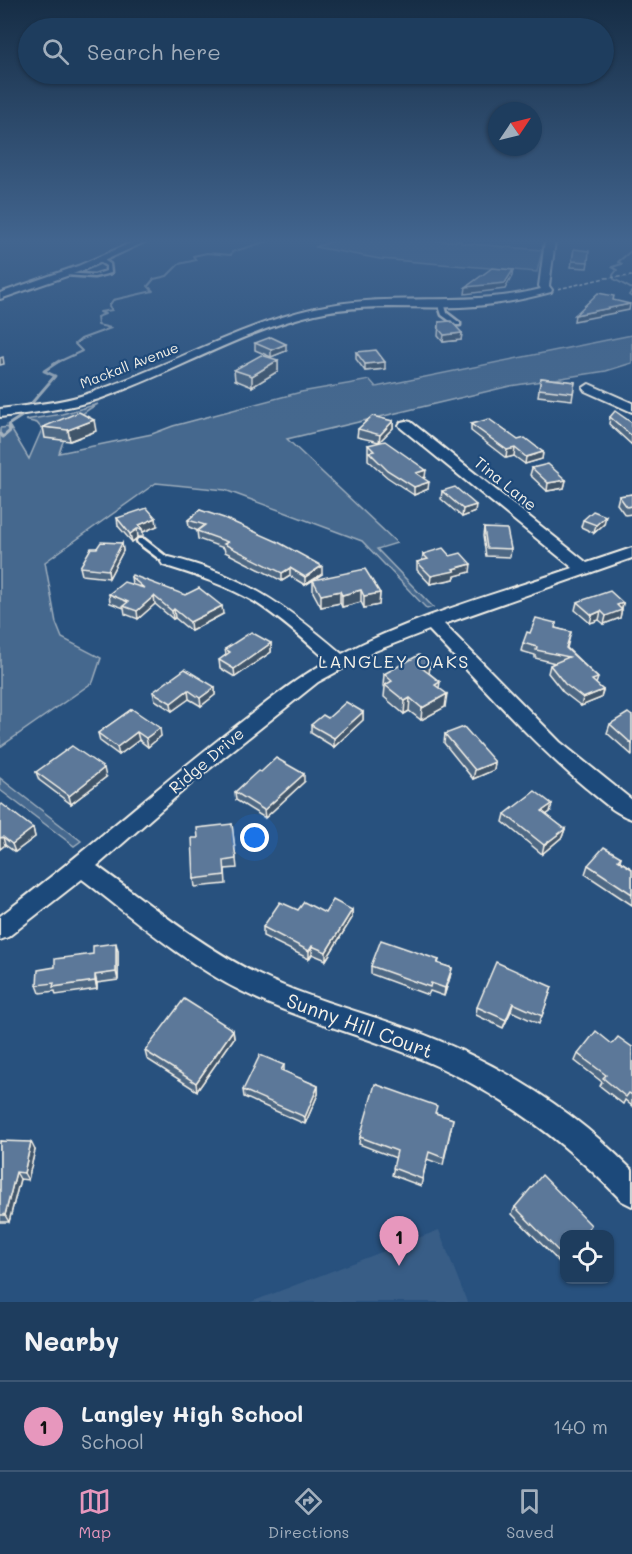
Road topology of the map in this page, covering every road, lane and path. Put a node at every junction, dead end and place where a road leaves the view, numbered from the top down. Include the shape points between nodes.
1 (499, 302) edge
2 (442, 306) junction
3 (458, 324) dead end
4 (590, 388) dead end
5 (632, 408) edge
6 (0, 412) edge
7 (406, 424) dead end
8 (141, 541) dead end
9 (632, 554) edge
10 (168, 562) joint
11 (584, 569) junction
12 (432, 622) junction
13 (339, 661) junction
14 (632, 811) edge
15 (82, 867) junction
16 (0, 930) edge
17 (632, 1191) edge

1 - 2 street, Mackall Avenue
2 - 3 lane via 444,314
2 - 6 street, Mackall Avenue via 358,305 315,311 270,324 92,397
4 - 5 street
7 - 11 street, Tina Lane
8 - 10 lane
9 - 11 street, Ridge Drive
10 - 13 street via 248,591
11 - 12 street, Ridge Drive
12 - 13 street, Ridge Drive
12 - 14 street via 567,759
13 - 15 street, Ridge Drive via 256,719
15 - 16 street, Ridge Drive
15 - 17 street, Sunny Hill Court via 207,958 248,982 290,1002 436,1052 484,1075 577,1138

